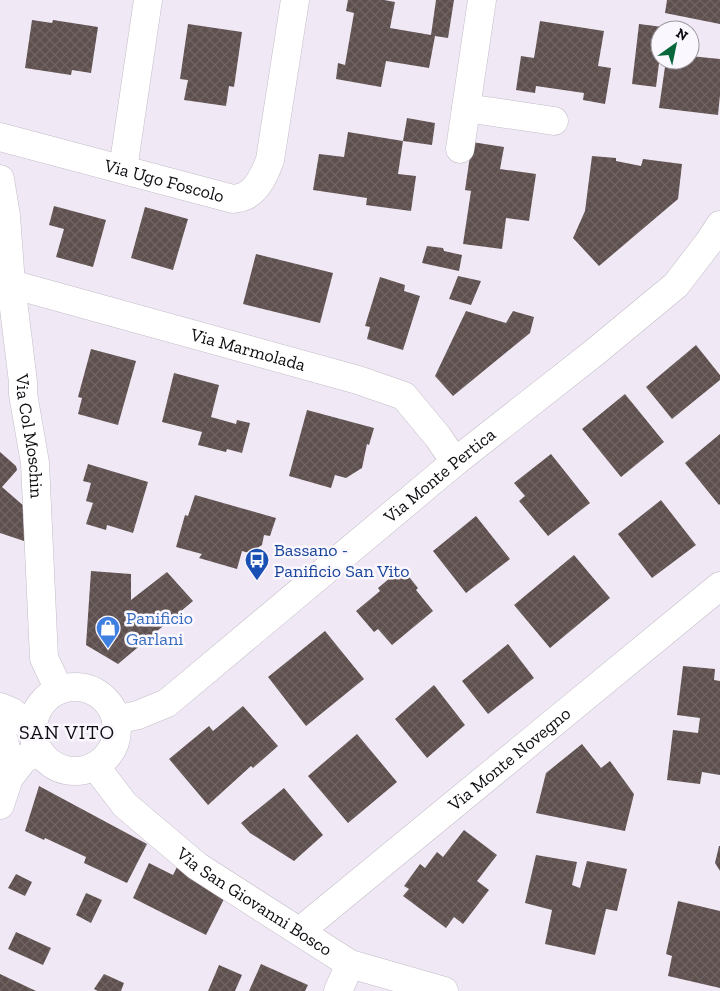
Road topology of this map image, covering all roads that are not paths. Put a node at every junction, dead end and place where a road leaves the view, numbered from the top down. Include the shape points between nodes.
1 (148, 0) edge
2 (295, 0) edge
3 (482, 0) edge
4 (466, 108) junction
5 (554, 120) dead end
6 (0, 136) edge
7 (460, 149) dead end
8 (122, 169) junction
9 (0, 179) edge
10 (720, 225) edge
11 (11, 284) junction
12 (11, 394) edge
13 (455, 462) junction
14 (720, 586) edge
15 (4, 716) edge
16 (42, 719) junction
17 (116, 720) junction
18 (95, 766) junction
19 (9, 778) junction
20 (0, 805) edge
21 (300, 931) junction
22 (350, 964) junction
23 (338, 991) edge
24 (444, 991) edge

1 - 8 street
2 - 8 street, Via Ugo Foscolo via 270,160 265,173 246,196 233,199
3 - 4 street
4 - 5 street
4 - 7 street
6 - 8 street, Via Ugo Foscolo
9 - 11 street, Via Col Moschin
10 - 13 street, Via Monte Pertica via 676,285
11 - 12 street, Via Col Moschin via 23,382
11 - 13 street, Via Marmolada via 358,380 404,396
12 - 16 street, Via Col Moschin via 35,463 44,658
13 - 17 street, Via Monte Pertica via 167,704
14 - 21 street, Via Monte Novegno
15 - 16 street
15 - 19 street
16 - 17 street via 73,687 88,689 101,696 111,706
16 - 18 street via 47,760 57,768 70,771 83,771
16 - 19 street via 23,760
17 - 18 street via 114,747
18 - 21 street, Via San Giovanni Bosco via 125,805 197,866
19 - 20 street
21 - 22 street, Via San Giovanni Bosco
22 - 23 street
22 - 24 street, Via San Giovanni Bosco

